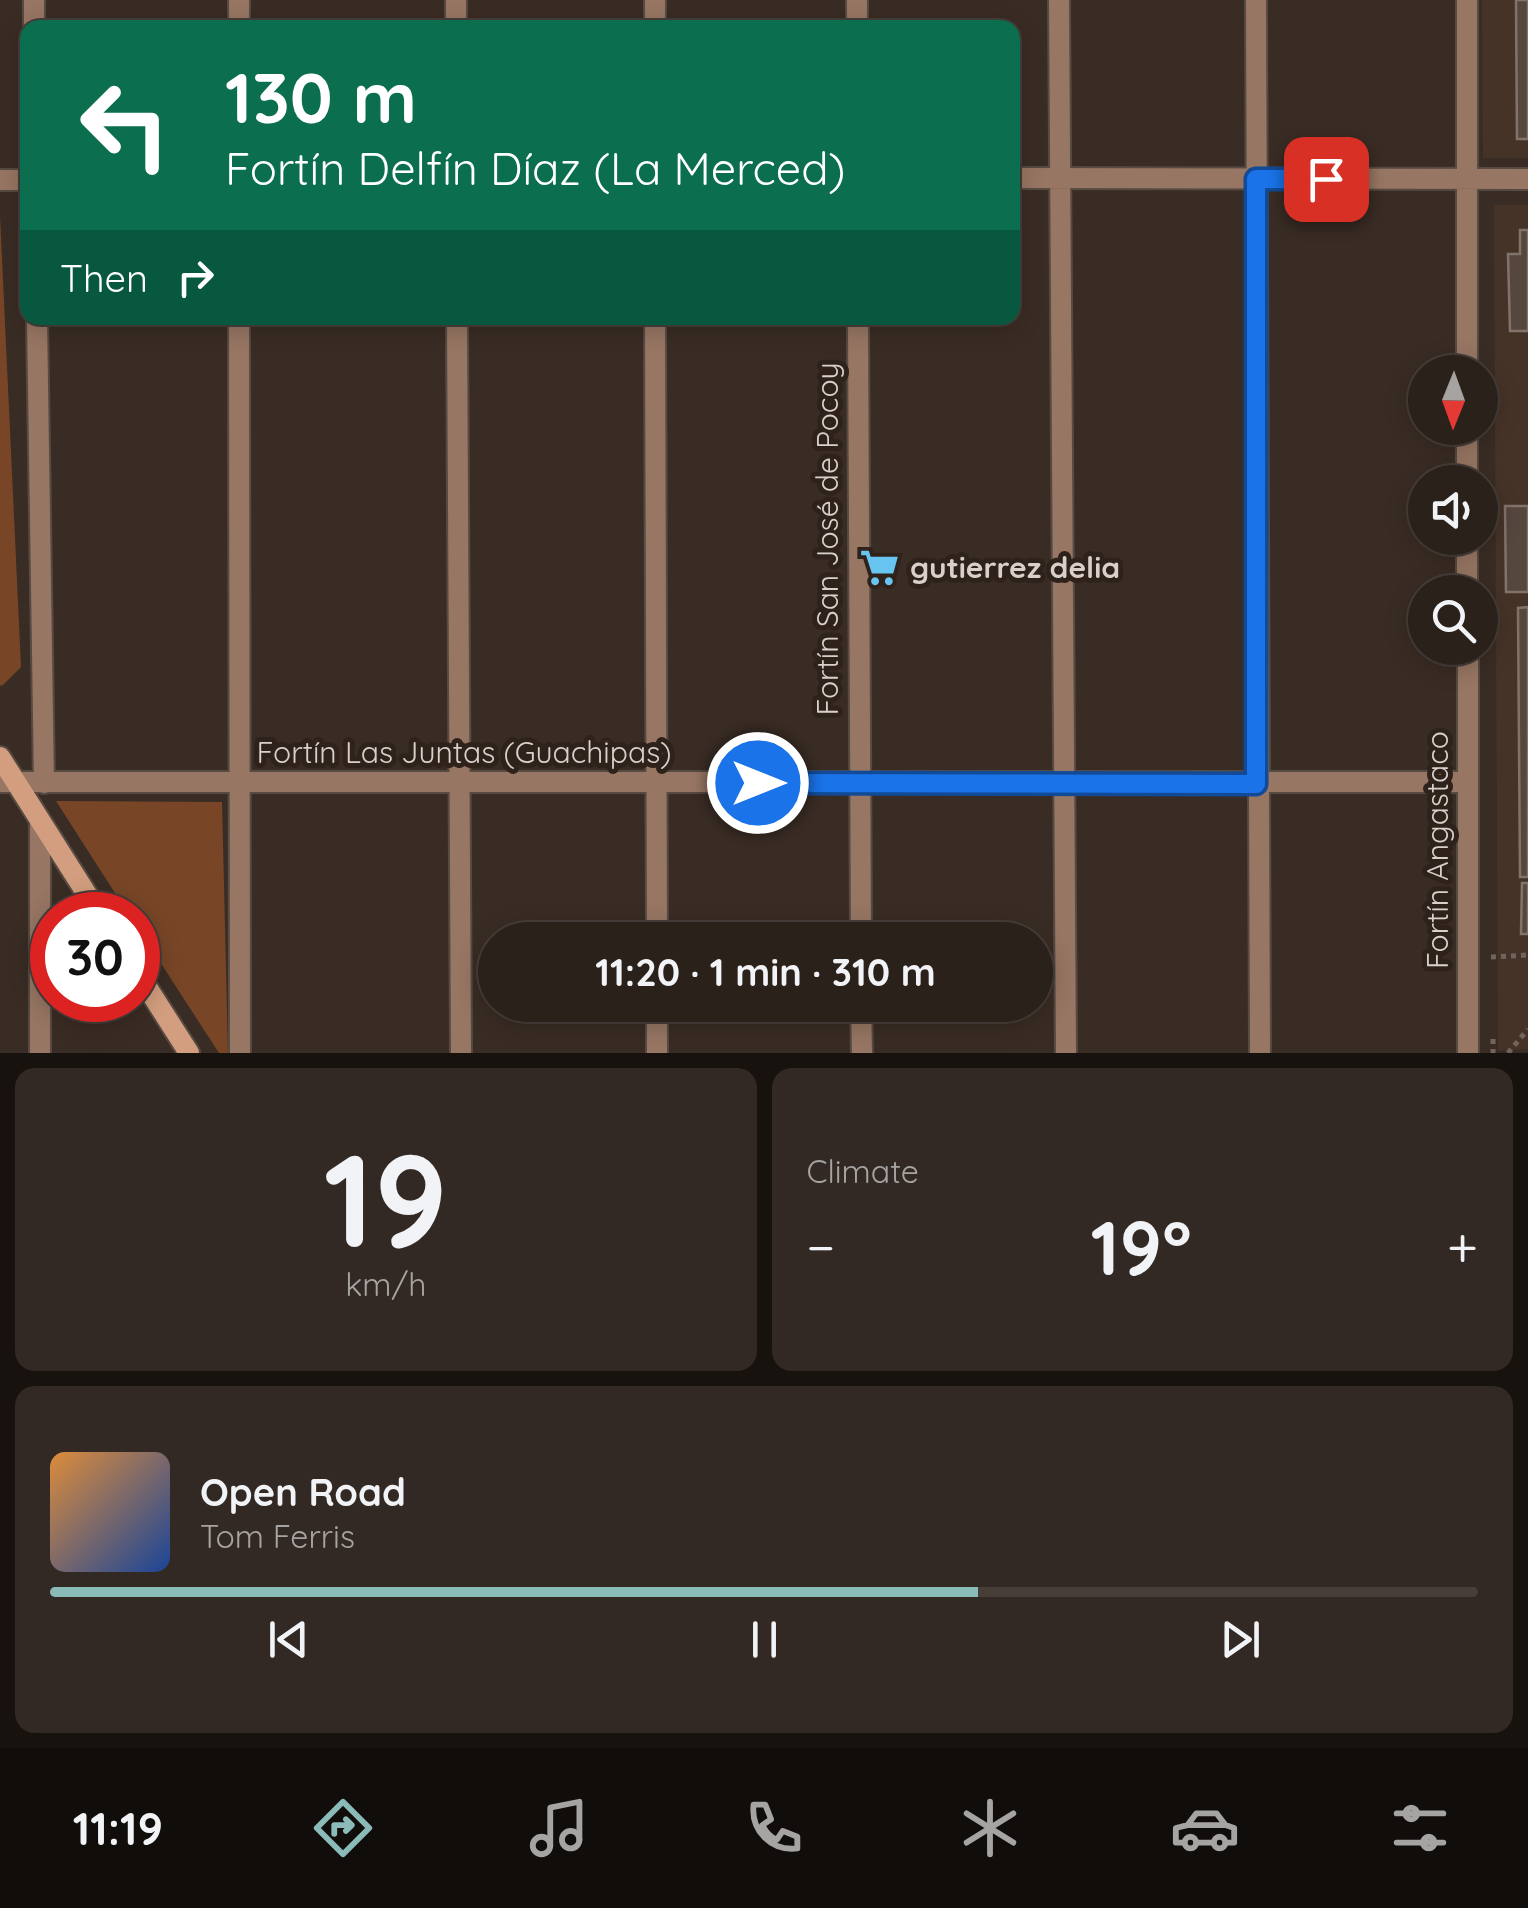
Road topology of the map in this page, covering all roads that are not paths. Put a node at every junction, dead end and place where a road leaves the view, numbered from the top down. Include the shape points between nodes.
1 (1059, 0) edge
2 (1256, 0) edge
3 (1467, 0) edge
4 (1020, 178) edge
5 (1060, 178) junction
6 (1528, 178) edge
7 (1256, 179) junction
8 (1467, 180) junction
9 (37, 325) edge
10 (239, 325) edge
11 (457, 325) edge
12 (655, 325) edge
13 (858, 325) edge
14 (1468, 355) edge
15 (1468, 665) edge
16 (0, 757) edge
17 (7, 782) edge
18 (859, 782) junction
19 (1468, 782) junction
20 (44, 783) junction
21 (240, 783) junction
22 (657, 784) junction
23 (1256, 784) junction
24 (460, 785) junction
25 (1061, 785) junction
26 (40, 822) junction
27 (85, 892) edge
28 (657, 922) edge
29 (861, 922) edge
30 (160, 1008) edge
31 (657, 1022) edge
32 (862, 1022) edge
33 (40, 1053) edge
34 (189, 1053) edge
35 (240, 1053) edge
36 (461, 1053) edge
37 (658, 1053) edge
38 (862, 1053) edge
39 (1066, 1053) edge
40 (1260, 1053) edge
41 (1468, 1053) edge

1 - 5 street
2 - 7 street
3 - 8 street
4 - 5 street
5 - 7 street
5 - 25 street
6 - 8 street
7 - 8 street
7 - 23 street
8 - 14 street
9 - 20 street
10 - 21 street
11 - 24 street
12 - 22 street
13 - 18 street, Fortín San José de Pocoy
15 - 19 street, Fortín Angastaco
16 - 17 main road
17 - 20 street, Fortín Las Juntas (Guachipas)
17 - 26 main road
18 - 22 street, Fortín Las Juntas (Guachipas)
18 - 25 street, Fortín Las Juntas (Guachipas)
18 - 29 street, Fortín San José de Pocoy
19 - 23 street, Fortín Las Juntas (Guachipas)
19 - 41 street, Fortín Angastaco
20 - 21 street, Fortín Las Juntas (Guachipas)
21 - 24 street, Fortín Las Juntas (Guachipas)
21 - 35 street
22 - 24 street, Fortín Las Juntas (Guachipas)
22 - 28 street
23 - 25 street, Fortín Las Juntas (Guachipas)
23 - 40 street
24 - 36 street
25 - 39 street
26 - 27 main road
26 - 33 street
30 - 34 main road
31 - 37 street
32 - 38 street

